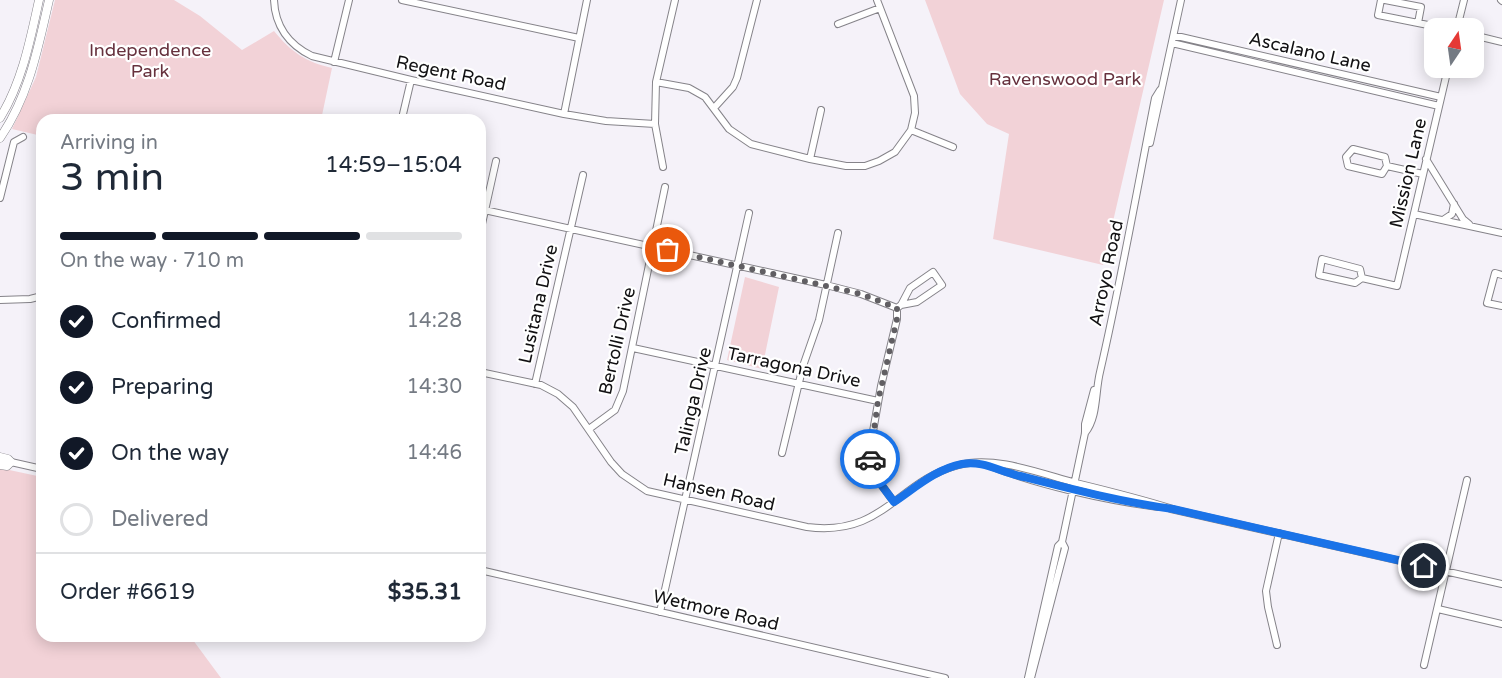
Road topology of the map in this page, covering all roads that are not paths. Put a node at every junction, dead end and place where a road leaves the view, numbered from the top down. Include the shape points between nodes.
1 (39, 0) edge
2 (49, 0) edge
3 (274, 0) edge
4 (348, 0) edge
5 (402, 0) edge
6 (587, 0) edge
7 (675, 0) edge
8 (757, 0) edge
9 (878, 0) edge
10 (1181, 0) edge
11 (1383, 0) edge
12 (1464, 0) edge
13 (880, 8) junction
14 (1460, 18) edge
15 (1418, 23) junction
16 (838, 24) dead end
17 (1424, 24) edge
18 (579, 38) junction
19 (1484, 38) edge
20 (1172, 40) junction
21 (1502, 42) edge
22 (27, 56) junction
23 (36, 60) junction
24 (333, 62) junction
25 (1446, 78) edge
26 (411, 81) junction
27 (656, 82) junction
28 (1441, 97) junction
29 (1439, 106) junction
30 (714, 108) junction
31 (821, 110) dead end
32 (403, 114) dead end
33 (564, 114) junction
34 (0, 118) edge
35 (655, 124) junction
36 (911, 130) junction
37 (23, 137) dead end
38 (0, 138) edge
39 (953, 147) dead end
40 (810, 159) junction
41 (1426, 159) junction
42 (496, 161) dead end
43 (1387, 166) junction
44 (663, 167) dead end
45 (1423, 174) junction
46 (583, 175) dead end
47 (665, 188) dead end
48 (0, 198) edge
49 (486, 198) edge
50 (1454, 204) junction
51 (486, 210) edge
52 (749, 213) dead end
53 (1414, 214) junction
54 (1443, 220) junction
55 (1469, 225) junction
56 (571, 230) junction
57 (838, 233) dead end
58 (1502, 233) edge
59 (652, 246) junction
60 (737, 265) junction
61 (1502, 275) edge
62 (1362, 278) junction
63 (826, 285) junction
64 (2, 298) edge
65 (36, 298) edge
66 (899, 306) junction
67 (1502, 306) edge
68 (633, 348) junction
69 (716, 366) junction
70 (486, 373) edge
71 (535, 384) junction
72 (800, 384) junction
73 (878, 401) junction
74 (589, 429) junction
75 (782, 453) dead end
76 (0, 457) edge
77 (11, 462) junction
78 (0, 465) edge
79 (36, 468) edge
80 (1467, 480) dead end
81 (1073, 486) junction
82 (686, 499) junction
83 (894, 502) junction
84 (1279, 533) junction
85 (486, 571) edge
86 (1447, 571) junction
87 (1502, 584) edge
88 (1438, 609) junction
89 (660, 612) junction
90 (1502, 624) edge
91 (1277, 645) dead end
92 (1424, 665) dead end
93 (945, 678) edge
94 (1030, 678) edge

1 - 22 main road
2 - 23 main road
3 - 24 street, Regent Road via 278,25 288,39 300,50
4 - 24 street
5 - 18 street
6 - 18 street
7 - 27 street
8 - 30 street via 737,78
9 - 13 street
10 - 20 street, Arroyo Road
11 - 15 street via 1421,8
11 - 15 street via 1378,15
12 - 14 street
13 - 16 street
13 - 36 street via 914,96
15 - 17 street
18 - 33 street
19 - 21 street
20 - 28 street, Ascalano Lane via 1183,38
20 - 29 street, Ascalano Lane
20 - 81 street, Arroyo Road
22 - 23 main road
22 - 34 main road
23 - 38 main road via 22,98
24 - 26 street, Regent Road
25 - 28 street, Mission Lane
26 - 32 street
26 - 33 street, Regent Road
27 - 30 street via 689,88
27 - 35 street
28 - 29 street, Mission Lane
29 - 41 street, Mission Lane
30 - 40 street via 729,129 751,144
31 - 40 street
33 - 35 street, Regent Road
35 - 44 street
36 - 39 street
36 - 40 street via 895,152 865,166
37 - 48 street via 14,142
41 - 45 street, Mission Lane
41 - 50 street
42 - 49 street
43 - 43 street via 1385,157 1353,149 1346,157 1348,166 1382,174
43 - 45 street
45 - 53 street, Mission Lane
46 - 56 street, Lusitana Drive
47 - 59 street, Bertolli Drive
50 - 54 street via 1452,214
50 - 55 street
51 - 56 street
52 - 60 street, Talinga Drive
53 - 54 street
53 - 62 street, Mission Lane via 1397,286
54 - 55 street
55 - 58 street
56 - 59 street
56 - 71 street, Lusitana Drive
57 - 63 street
59 - 60 street
59 - 68 street, Bertolli Drive
60 - 63 street
60 - 69 street, Talinga Drive
61 - 67 street via 1495,273 1487,303
62 - 62 street via 1360,268 1322,259 1319,275 1355,284
63 - 66 street
63 - 72 street
64 - 65 street
66 - 66 street via 910,288 933,272 942,285 917,302
66 - 73 street
68 - 69 street, Tarragona Drive
68 - 74 street, Bertolli Drive via 618,404 611,414
69 - 72 street, Tarragona Drive
69 - 82 street, Talinga Drive
70 - 71 street, Hansen Road
71 - 74 street, Hansen Road via 566,400
72 - 73 street, Tarragona Drive
72 - 75 street
73 - 83 street via 870,460 877,479
74 - 82 street, Hansen Road via 611,462 633,483
76 - 77 main road
77 - 78 main road
77 - 79 street
80 - 86 street
81 - 83 street, Hansen Road via 1012,466 963,464 940,471
81 - 84 street, Hansen Road via 1134,496
81 - 94 street, Arroyo Road via 1062,542 1065,548
82 - 83 street, Hansen Road via 824,529 863,522
82 - 89 street, Talinga Drive
84 - 86 street, Hansen Road
84 - 91 street via 1266,591
85 - 89 street, Wetmore Road
86 - 87 street, Hansen Road
86 - 88 street
88 - 90 street
88 - 92 street
89 - 93 street, Wetmore Road

